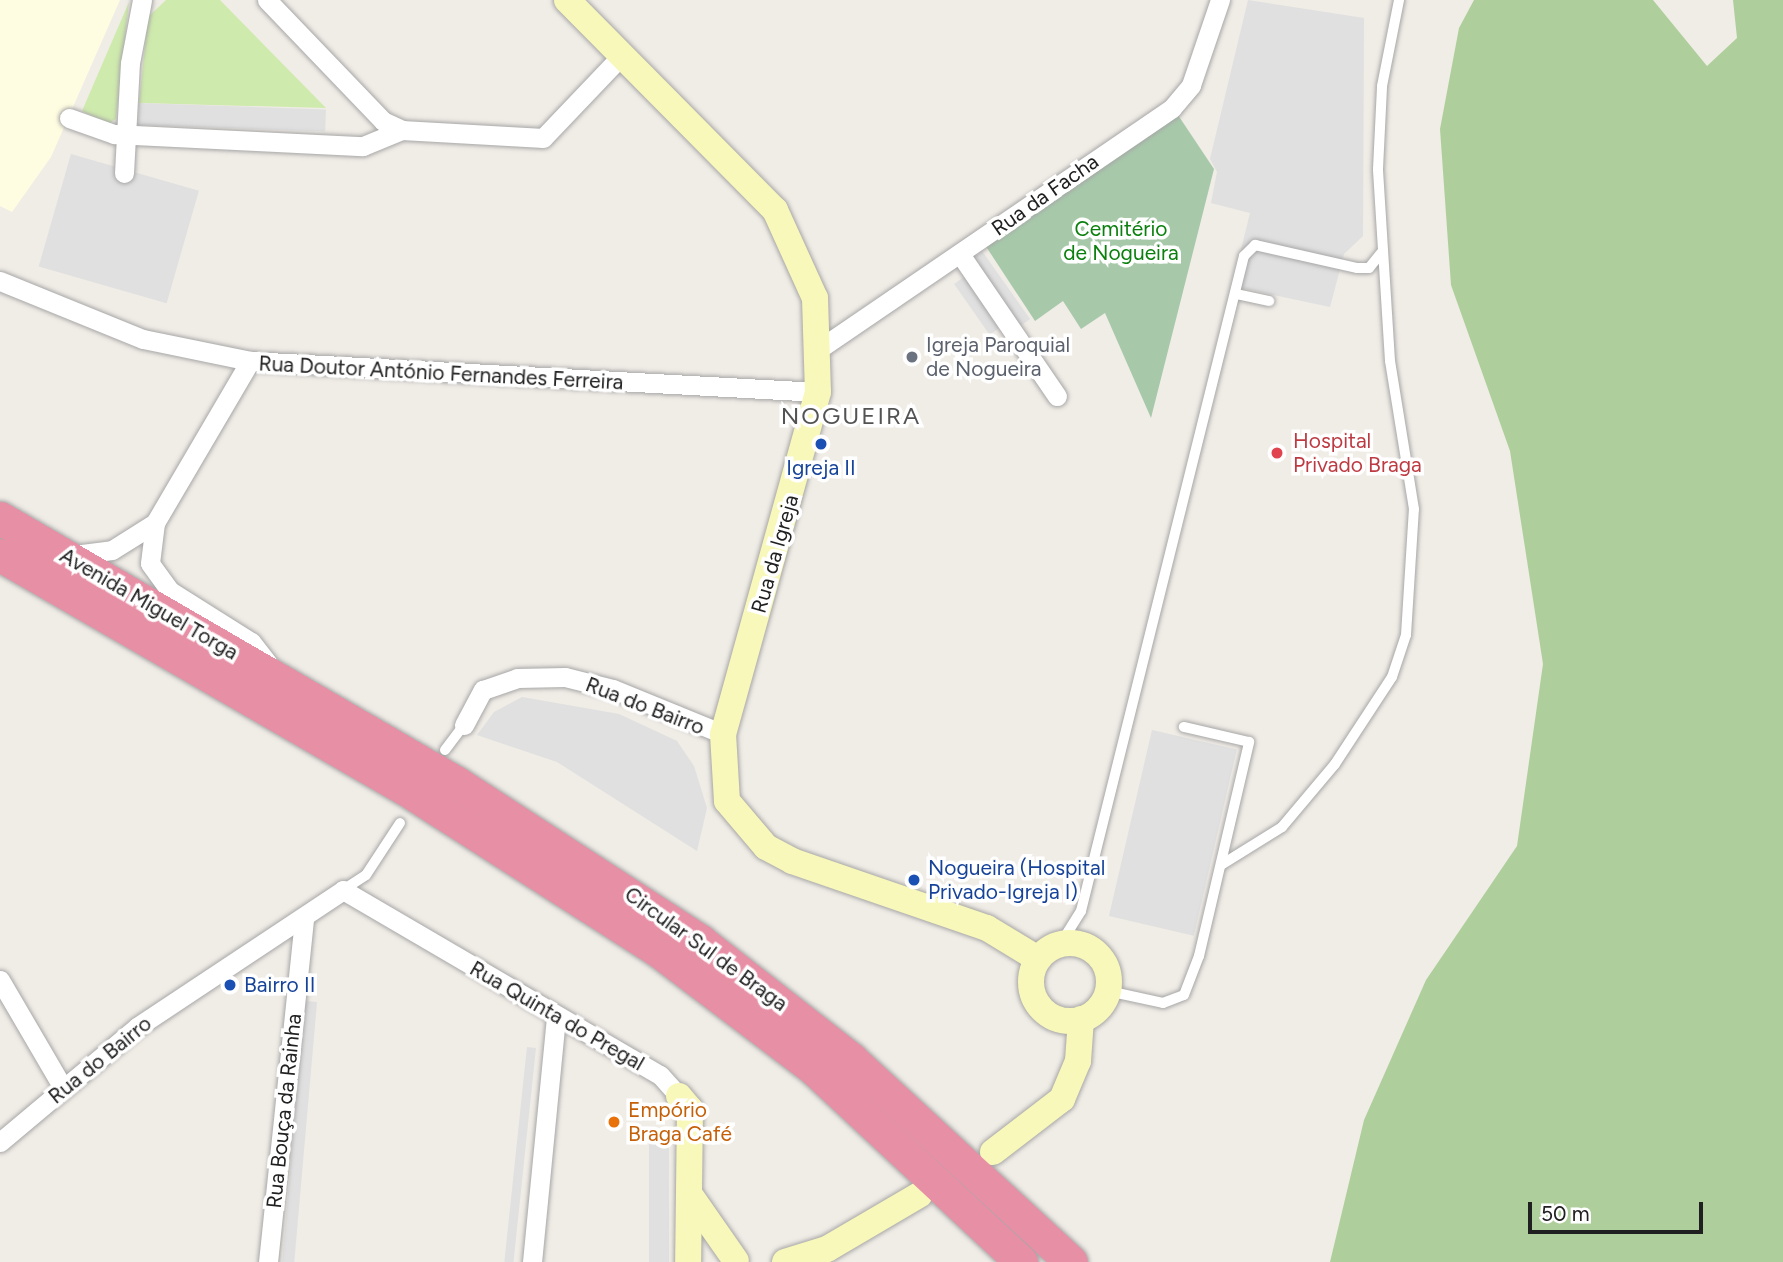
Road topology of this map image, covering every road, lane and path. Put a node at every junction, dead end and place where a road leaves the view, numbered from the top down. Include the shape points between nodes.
1 (142, 0) edge
2 (267, 0) edge
3 (568, 0) edge
4 (1220, 0) edge
5 (1399, 0) edge
6 (622, 55) junction
7 (69, 118) dead end
8 (402, 130) junction
9 (125, 134) junction
10 (124, 173) dead end
11 (1382, 252) junction
12 (960, 254) junction
13 (0, 281) edge
14 (1236, 293) junction
15 (1269, 301) dead end
16 (819, 348) junction
17 (250, 361) junction
18 (818, 392) junction
19 (1057, 396) dead end
20 (0, 518) edge
21 (155, 523) junction
22 (0, 555) edge
23 (65, 556) junction
24 (289, 697) junction
25 (464, 725) joint
26 (1184, 727) dead end
27 (723, 734) junction
28 (445, 750) dead end
29 (400, 823) dead end
30 (1221, 865) junction
31 (343, 890) junction
32 (304, 917) junction
33 (1061, 943) junction
34 (1038, 959) junction
35 (0, 980) edge
36 (1108, 991) junction
37 (556, 1016) junction
38 (1081, 1019) junction
39 (63, 1088) junction
40 (679, 1096) joint
41 (0, 1142) edge
42 (993, 1152) dead end
43 (689, 1193) junction
44 (919, 1195) dead end
45 (821, 1255) edge
46 (268, 1262) edge
47 (532, 1262) edge
48 (688, 1262) edge
49 (728, 1262) edge
50 (785, 1262) edge
51 (1021, 1262) edge
52 (1071, 1262) edge

1 - 9 street
2 - 8 street via 383,121
3 - 6 street, Rua da Igreja
4 - 12 street, Rua da Facha via 1191,85 1172,108
5 - 11 lane via 1379,112
6 - 8 street via 543,138
6 - 16 street, Rua da Igreja via 775,210 815,298
7 - 9 street via 90,130
8 - 9 street via 363,146
9 - 10 street
11 - 14 lane via 1369,268 1357,268 1255,245 1242,262
11 - 30 lane via 1390,360 1414,509 1406,635 1392,677 1335,764 1282,827
12 - 16 street, Rua da Facha
12 - 19 street
13 - 17 street via 143,339
14 - 15 lane
14 - 33 lane via 1081,912
16 - 18 street, Rua da Igreja
17 - 18 street, Rua Doutor António Fernandes Ferreira
17 - 21 street, Rua Doutor António Fernandes Ferreira
18 - 27 street, Rua da Igreja
20 - 23 highway, Avenida Miguel Torga
21 - 23 street, Rua Doutor António Fernandes Ferreira via 112,550
21 - 24 street, Rua Doutor António Fernandes Ferreira via 150,563 158,578 251,642
22 - 24 highway, Avenida Miguel Torga
23 - 24 highway, Avenida Miguel Torga
24 - 51 highway, Circular Sul de Braga via 499,846 659,951 812,1067
24 - 52 highway, Circular Sul de Braga via 542,835 700,941 851,1059
25 - 27 street, Rua do Bairro via 483,690 517,678 565,677 613,689
25 - 28 lane
26 - 30 lane via 1249,742
27 - 34 street, Rua da Igreja via 727,801 766,847 988,928
29 - 31 lane via 366,875
30 - 36 lane via 1184,995 1163,1003
31 - 32 street, Rua do Bairro
31 - 37 street, Rua Quinta do Pregal
32 - 39 street, Rua do Bairro via 137,1027
32 - 46 street, Rua Bouça da Rainha
33 - 34 street
33 - 36 street via 1098,954
34 - 38 street via 1031,982 1038,1004 1058,1019
35 - 39 street
36 - 38 street
37 - 40 street, Rua Quinta do Pregal via 660,1075
37 - 47 street
38 - 42 street via 1078,1061 1062,1099
39 - 41 street, Rua do Bairro
40 - 43 street, Rua Quinta do Pregal via 690,1109
43 - 48 street, Rua Quinta do Pregal
43 - 49 street
44 - 45 street
45 - 50 street

